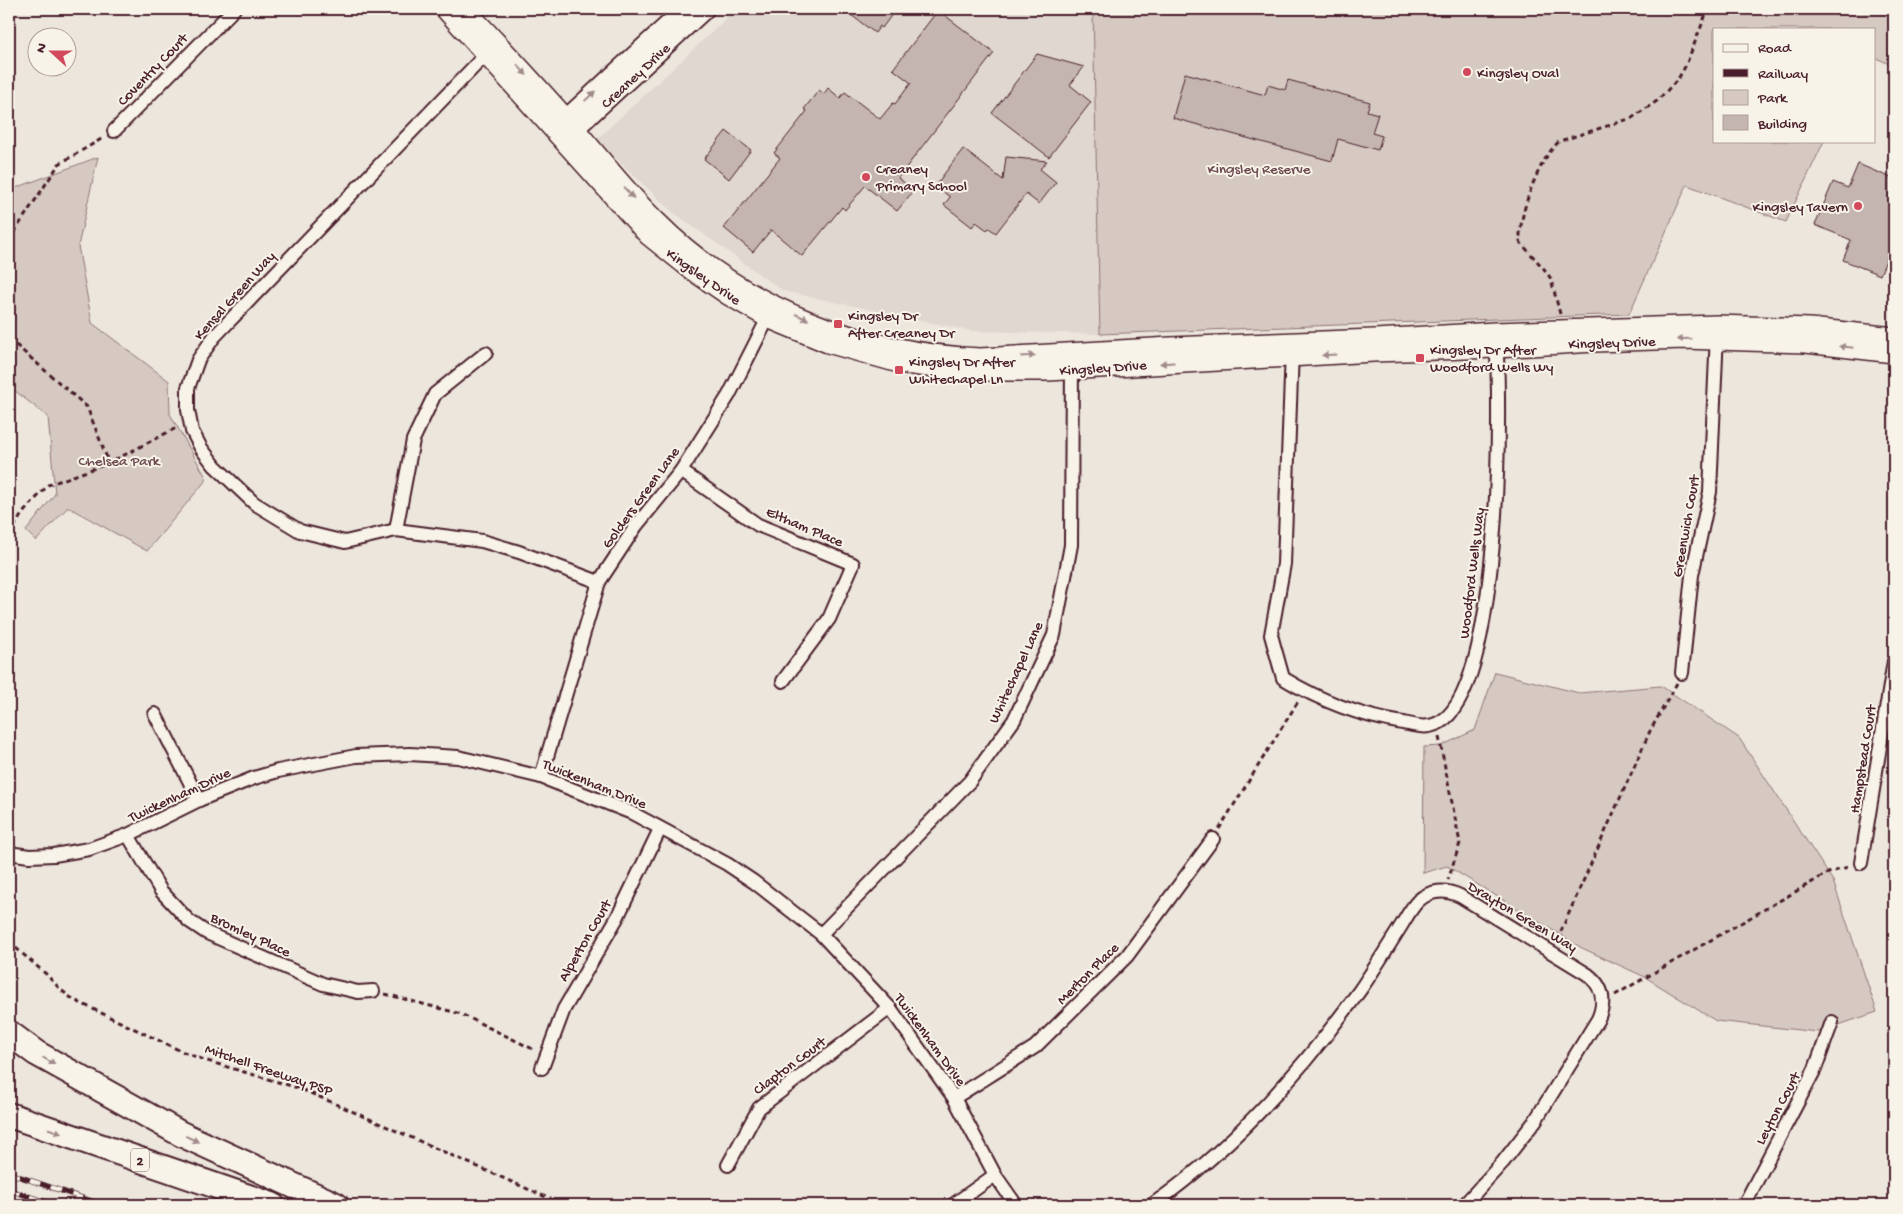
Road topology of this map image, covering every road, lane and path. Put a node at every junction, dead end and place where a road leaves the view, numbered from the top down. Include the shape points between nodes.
1 (234, 9) edge
2 (445, 9) edge
3 (465, 9) edge
4 (684, 9) edge
5 (706, 9) edge
6 (1708, 9) edge
7 (492, 48) junction
8 (565, 130) junction
9 (114, 131) joint
10 (9, 240) edge
11 (771, 312) junction
12 (1562, 318) dead end
13 (1717, 332) junction
14 (1894, 337) edge
15 (9, 339) edge
16 (1496, 340) junction
17 (1292, 350) junction
18 (486, 353) dead end
19 (1894, 353) edge
20 (1072, 361) junction
21 (190, 422) junction
22 (109, 463) junction
23 (681, 471) junction
24 (396, 530) junction
25 (9, 535) edge
26 (599, 582) junction
27 (1894, 661) edge
28 (1682, 673) joint
29 (783, 681) dead end
30 (1304, 691) junction
31 (155, 714) dead end
32 (1436, 725) junction
33 (541, 777) junction
34 (199, 800) junction
35 (660, 829) junction
36 (128, 835) junction
37 (1213, 839) joint
38 (9, 853) edge
39 (1861, 863) joint
40 (1444, 891) junction
41 (821, 934) junction
42 (9, 942) edge
43 (1552, 952) junction
44 (373, 991) joint
45 (1603, 1001) junction
46 (890, 1008) junction
47 (1832, 1022) dead end
48 (9, 1033) edge
49 (547, 1056) junction
50 (542, 1068) dead end
51 (954, 1098) junction
52 (9, 1115) edge
53 (728, 1165) dead end
54 (995, 1175) junction
55 (272, 1205) edge
56 (336, 1205) edge
57 (564, 1205) edge
58 (953, 1205) edge
59 (1016, 1205) edge
60 (1152, 1205) edge
61 (1464, 1205) edge
62 (1744, 1205) edge

1 - 9 street, Coventry Court
2 - 7 main road, Kingsley Drive
3 - 7 main road, Kingsley Drive
8 -> 4 street, Creaney Drive
5 - 8 street, Creaney Drive
6 - 12 path via 1686,65 1674,84 1657,101 1632,118 1560,141 1554,145 1538,176 1524,210 1520,242 1551,279
7 - 8 main road, Kingsley Drive
7 - 21 street, Kensal Green Way via 214,338 198,360 188,388
8 - 11 main road, Kingsley Drive via 657,223
9 - 10 path via 59,164
11 - 20 main road, Kingsley Drive via 916,352 951,357
11 - 23 street, Golders Green Lane via 729,395
13 - 14 main road, Kingsley Drive via 1808,328
13 - 16 main road, Kingsley Drive
19 -> 13 main road, Kingsley Drive
13 - 28 street, Greenwich Court via 1710,492 1692,575
15 - 22 path via 87,407
16 - 17 main road, Kingsley Drive
16 - 32 street, Woodford Wells Way via 1499,464 1485,610 1469,678 1457,706
17 - 20 main road, Kingsley Drive via 1180,346
17 - 30 street via 1284,564 1271,636 1283,678
18 - 24 street via 435,394 413,440
20 - 41 street, Whitechapel Lane via 1071,545 1054,635 1014,720 970,782
21 - 22 path
21 - 24 street, Kensal Green Way via 201,448 229,481 254,504 300,530 345,542
22 - 25 path via 48,485 22,514
23 - 26 street, Golders Green Lane via 636,526
23 - 29 street, Eltham Place via 758,525 853,564 829,620
24 - 26 street, Kensal Green Way via 482,541
26 - 33 street, Golders Green Lane
27 - 39 street, Hampstead Court
28 - 43 path via 1650,731
30 - 32 street via 1371,718 1423,727
30 - 37 path
31 - 34 street
32 - 40 path via 1460,843
33 - 34 street, Twickenham Drive via 458,757 410,754 356,756 278,771
33 - 35 street, Twickenham Drive via 632,813
34 - 36 street, Twickenham Drive
35 - 41 street, Twickenham Drive via 727,864
35 - 49 street, Alperton Court via 617,918 564,1009
36 - 38 street, Twickenham Drive via 72,853 41,856
36 - 44 street, Bromley Place via 161,891 189,920 208,932 323,984 358,992
37 - 51 street, Merton Place via 1127,956 1035,1047
39 - 45 path via 1828,873
40 - 43 street, Drayton Green Way via 1460,896
40 - 60 street, Drayton Green Way via 1430,893 1413,906 1360,990 1301,1068 1256,1117
41 - 46 street, Twickenham Drive
42 - 57 path, Mitchell Freeway PSP via 70,997 159,1041 204,1060 298,1088
43 - 45 street, Drayton Green Way via 1594,979
44 - 49 path via 461,1014
45 - 61 street via 1598,1019 1535,1120
46 - 51 street, Twickenham Drive
46 - 53 street, Clapton Court via 759,1108
47 - 62 street, Leyton Court via 1815,1069
48 -> 56 highway via 44,1058 182,1134
49 - 50 street, Alperton Court
51 - 54 street, Twickenham Drive
52 -> 55 highway, 2
54 - 58 street
54 - 59 street, Twickenham Drive

